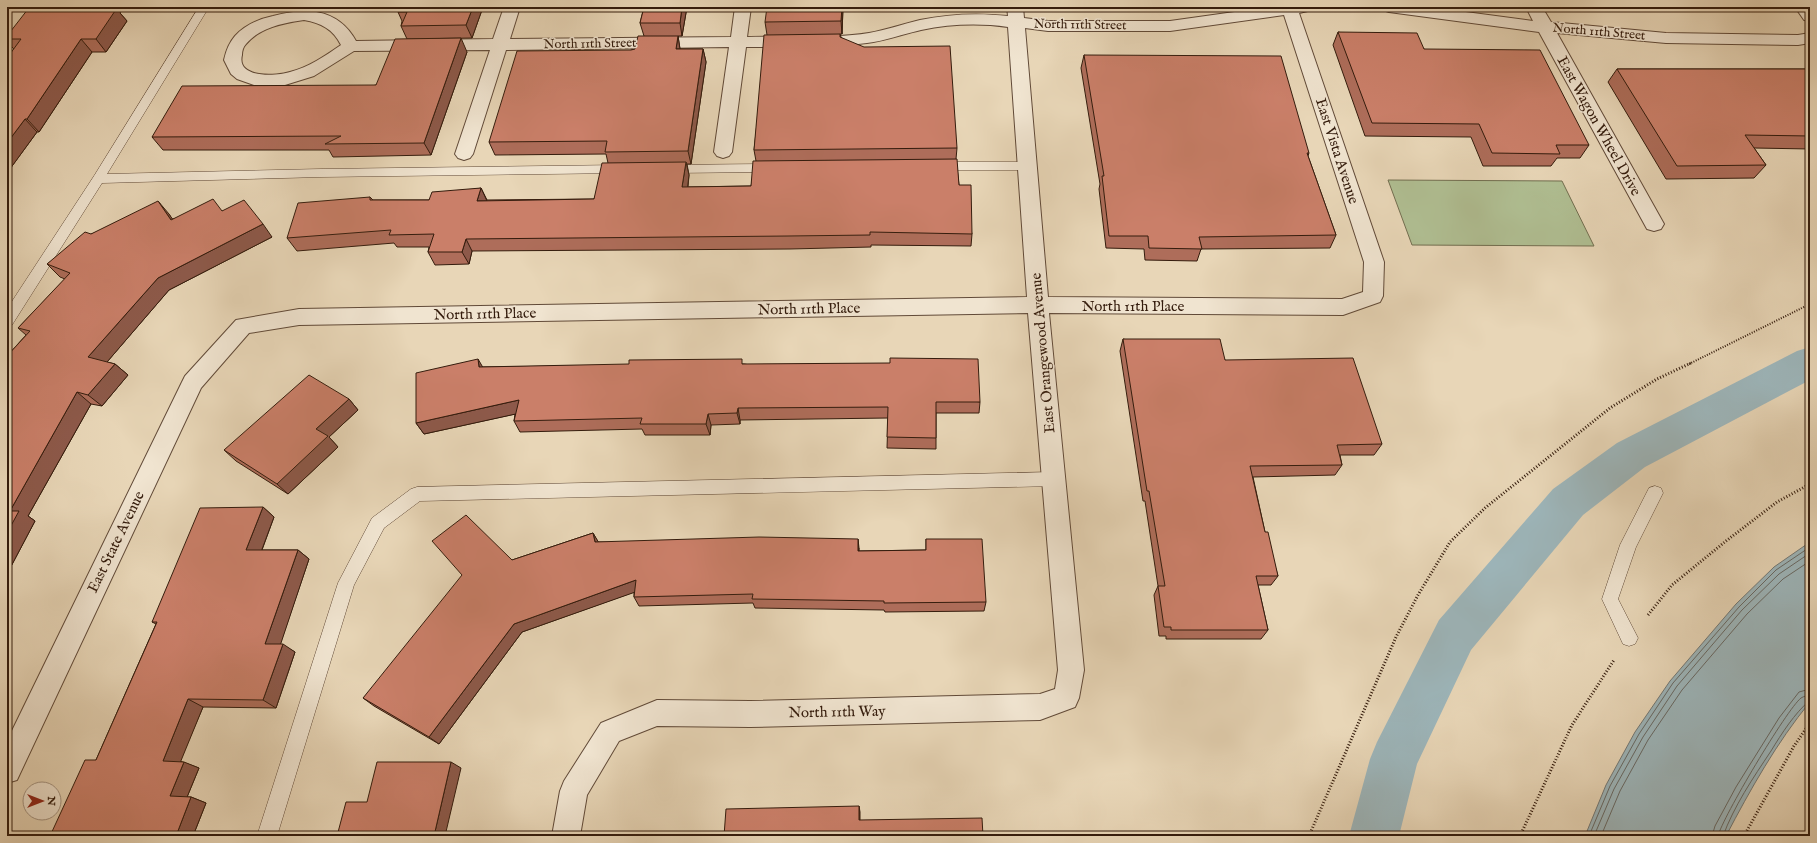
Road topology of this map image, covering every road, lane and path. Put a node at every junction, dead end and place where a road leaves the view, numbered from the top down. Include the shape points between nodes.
1 (204, 7) edge
2 (512, 7) edge
3 (743, 7) edge
4 (1389, 7) edge
5 (1534, 7) edge
6 (1803, 7) edge
7 (1295, 8) edge
8 (1016, 15) edge
9 (1810, 16) edge
10 (1544, 27) junction
11 (1810, 38) edge
12 (738, 42) junction
13 (350, 46) junction
14 (500, 46) junction
15 (723, 152) dead end
16 (464, 154) dead end
17 (923, 166) edge
18 (1028, 166) junction
19 (788, 168) edge
20 (637, 169) edge
21 (653, 169) edge
22 (98, 179) junction
23 (1654, 224) dead end
24 (1373, 296) joint
25 (1810, 304) edge
26 (1038, 305) junction
27 (7, 321) edge
28 (243, 326) joint
29 (1054, 479) junction
30 (1655, 493) dead end
31 (1630, 638) dead end
32 (1066, 698) joint
33 (1810, 723) edge
34 (7, 770) edge
35 (266, 836) edge
36 (566, 836) edge
37 (1309, 836) edge
38 (1744, 836) edge

1 - 22 lane
2 - 14 street
3 - 12 street
4 - 10 street, North 11th Street
5 - 10 street, East Wagon Wheel Drive
6 - 9 street
7 - 8 street, North 11th Street via 1170,26 1048,26
7 - 24 street, East Vista Avenue via 1374,262
8 - 12 street, North 11th Street via 921,25 869,38
8 - 18 street, East Orangewood Avenue
10 - 11 street, North 11th Street via 1666,38
10 - 23 street, East Wagon Wheel Drive
12 - 14 street, North 11th Street
12 - 15 street
13 - 13 street via 345,34 334,24 321,18 297,16 263,25 246,35 236,48 232,60 238,71 251,78 269,81 291,78 312,71
13 - 14 street, North 11th Street
14 - 16 street
17 - 18 lane
18 - 26 street, East Orangewood Avenue
19 - 21 lane
20 - 22 lane
22 - 27 lane
24 - 26 street, North 11th Place via 1343,307
25 - 37 path via 1657,379 1610,408 1485,508 1450,542 1396,637
26 - 28 street, North 11th Place via 299,317
26 - 29 street, East Orangewood Avenue
28 - 34 street, East State Avenue via 194,382
29 - 32 street, East Orangewood Avenue via 1071,670
29 - 35 lane via 417,494 378,522 346,583
30 - 31 lane via 1628,545 1610,598
32 - 36 street, North 11th Way via 1040,707 750,714 657,713 610,732 574,791
33 - 38 path via 1794,746

